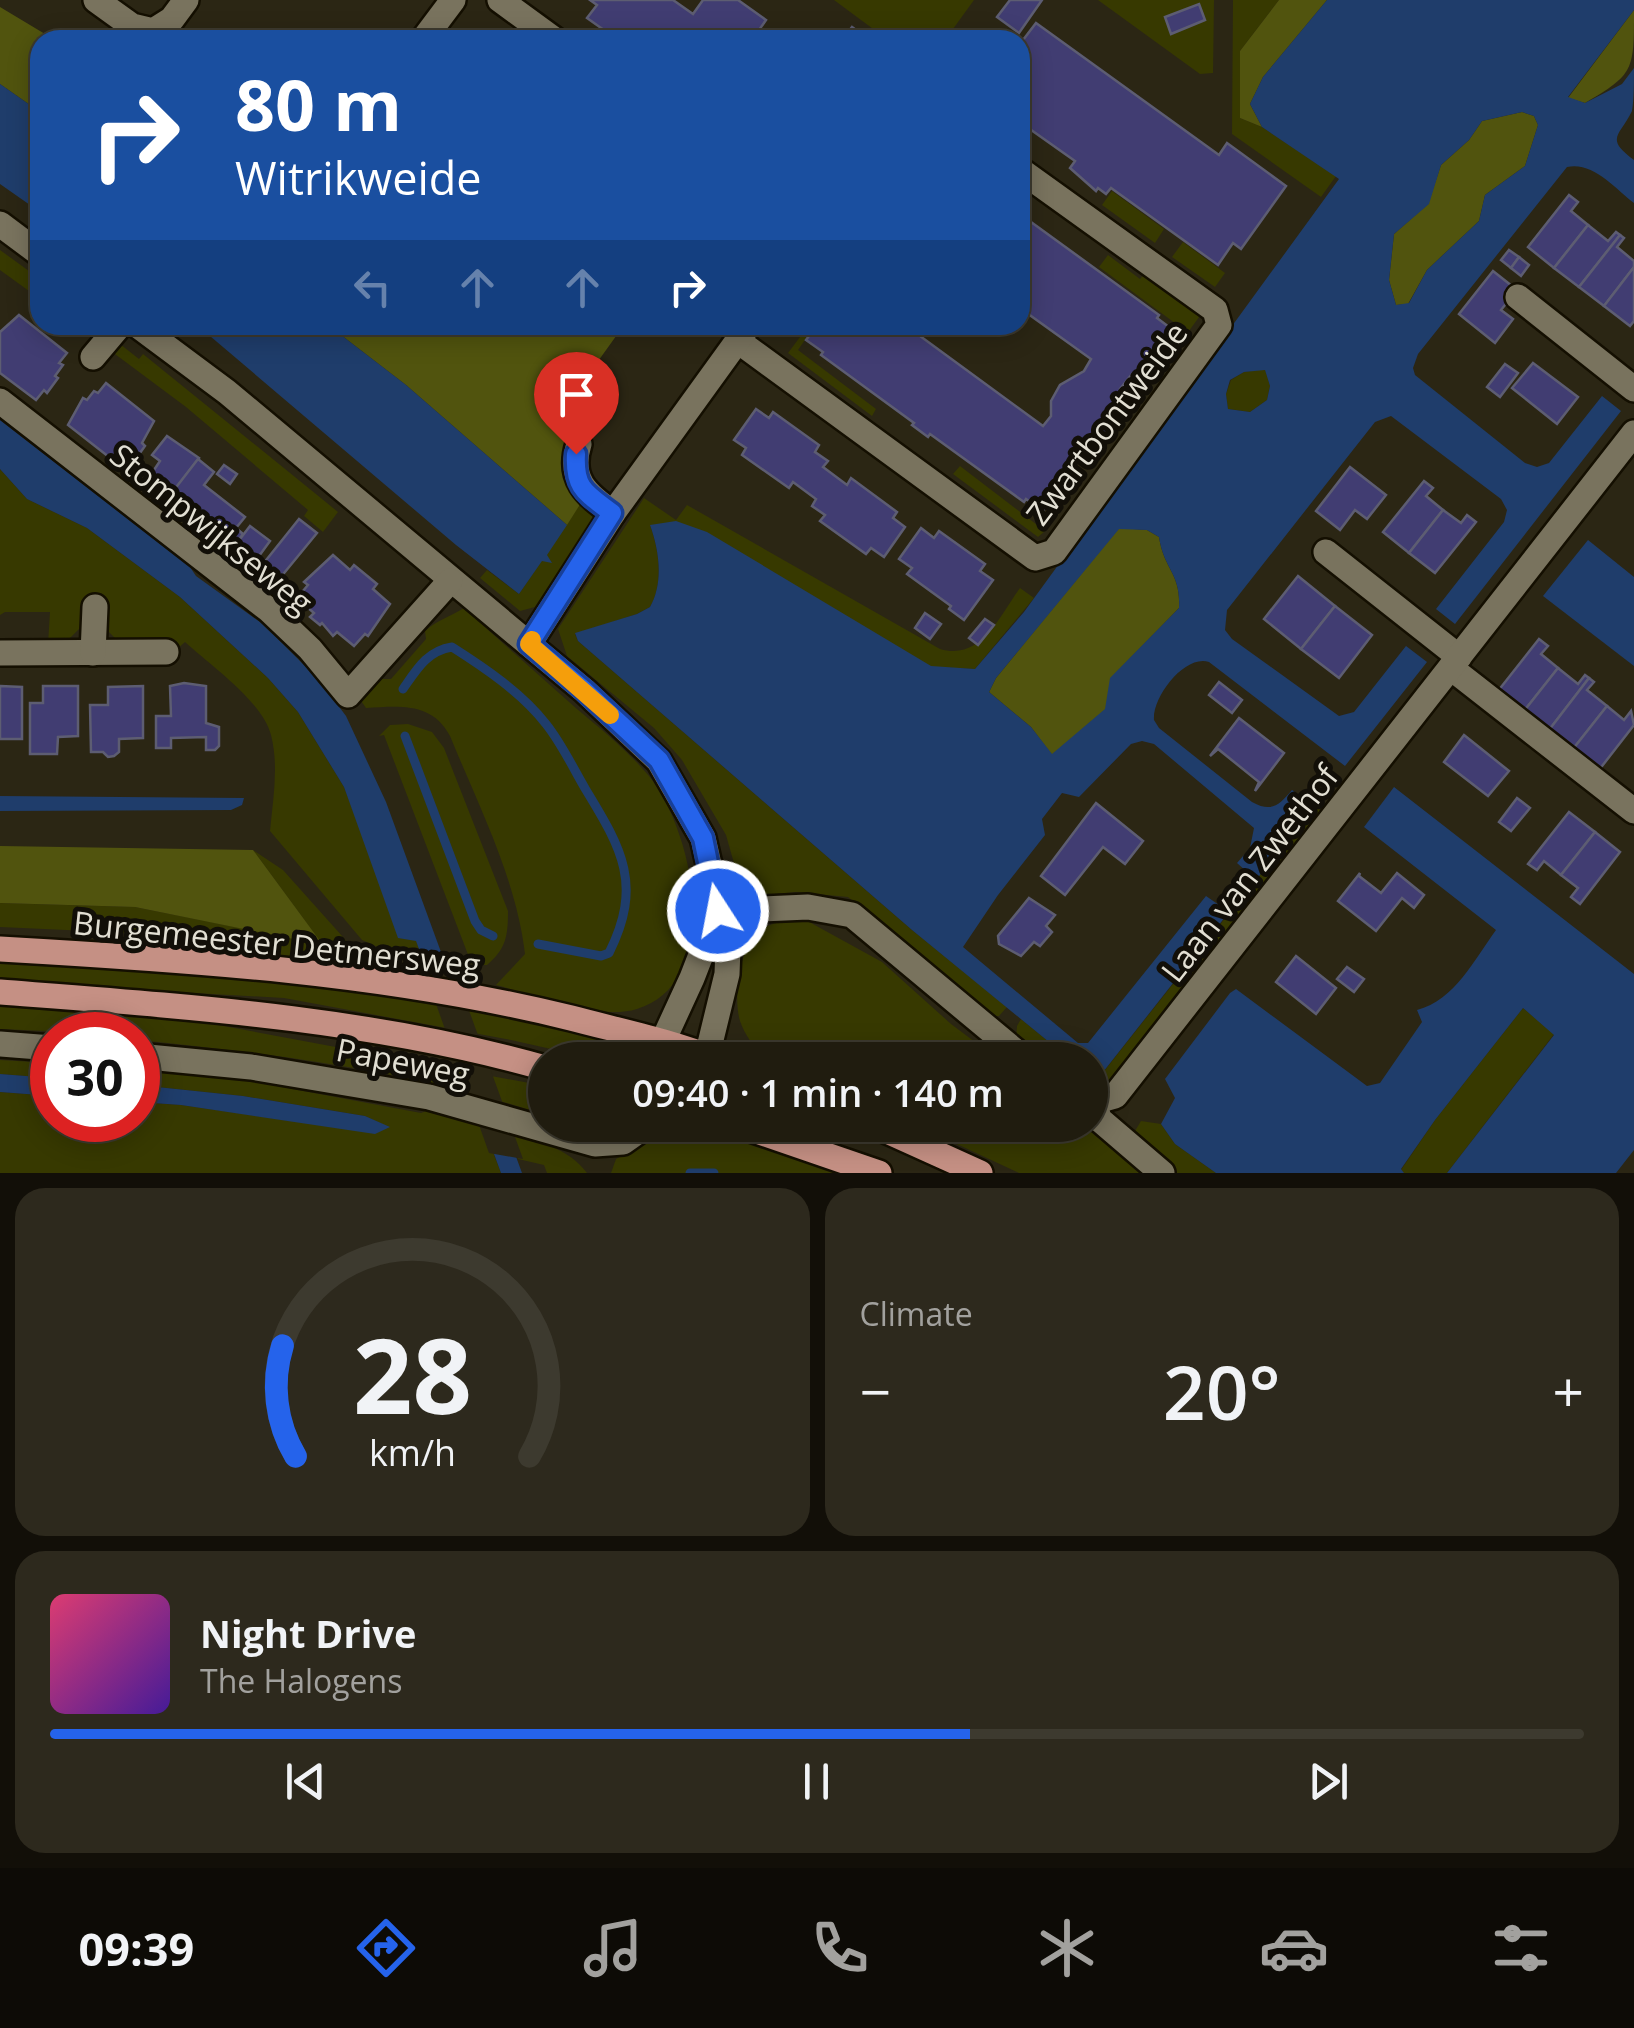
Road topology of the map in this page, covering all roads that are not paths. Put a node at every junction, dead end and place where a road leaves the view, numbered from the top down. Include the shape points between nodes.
1 (96, 0) edge
2 (186, 0) edge
3 (453, 0) edge
4 (500, 0) edge
5 (149, 30) edge
6 (155, 30) edge
7 (430, 30) edge
8 (541, 30) edge
9 (1030, 177) edge
10 (0, 224) edge
11 (30, 246) edge
12 (1518, 297) dead end
13 (112, 335) edge
14 (151, 335) edge
15 (743, 335) edge
16 (747, 335) edge
17 (93, 357) dead end
18 (1634, 390) edge
19 (0, 402) edge
20 (578, 444) dead end
21 (1630, 447) edge
22 (612, 513) junction
23 (1326, 552) dead end
24 (450, 581) junction
25 (95, 606) dead end
26 (529, 644) junction
27 (166, 652) dead end
28 (0, 653) edge
29 (93, 653) junction
30 (1455, 663) junction
31 (1634, 810) edge
32 (718, 911) junction
33 (0, 949) edge
34 (0, 992) edge
35 (635, 1042) edge
36 (665, 1042) edge
37 (713, 1042) edge
38 (1004, 1042) edge
39 (0, 1044) edge
40 (30, 1046) edge
41 (160, 1058) edge
42 (528, 1063) edge
43 (1108, 1098) edge
44 (528, 1123) edge
45 (1108, 1126) edge
46 (588, 1142) edge
47 (616, 1142) edge
48 (789, 1142) edge
49 (912, 1142) edge
50 (879, 1173) edge
51 (980, 1173) edge
52 (1162, 1173) edge

1 - 5 street
2 - 6 street
3 - 7 street
4 - 8 street
9 - 16 street, Zwartbontweide via 1215,310 1220,325 1054,552 1035,558
10 - 11 street
12 - 18 street
13 - 17 street
14 - 24 street
15 - 22 street
19 - 24 street, Stompwijkseweg via 269,610 348,695
20 - 22 street via 575,475 583,491
21 - 30 street, Laan van Zwethof
22 - 26 street
23 - 30 street
24 - 26 street
25 - 29 street
26 - 32 street via 659,760 703,838
27 - 29 street
28 - 29 street
30 - 31 street
30 - 43 street, Laan van Zwethof
32 - 36 street
32 - 37 street via 727,974
32 - 38 street via 808,907 852,915
33 - 35 main road, Burgemeester Detmersweg via 198,961 430,988 486,997
34 - 42 main road via 291,1018
39 - 40 street
41 - 44 street, Papeweg via 251,1067
45 - 52 street
46 - 47 street, Papeweg
48 - 50 main road
49 - 51 main road

